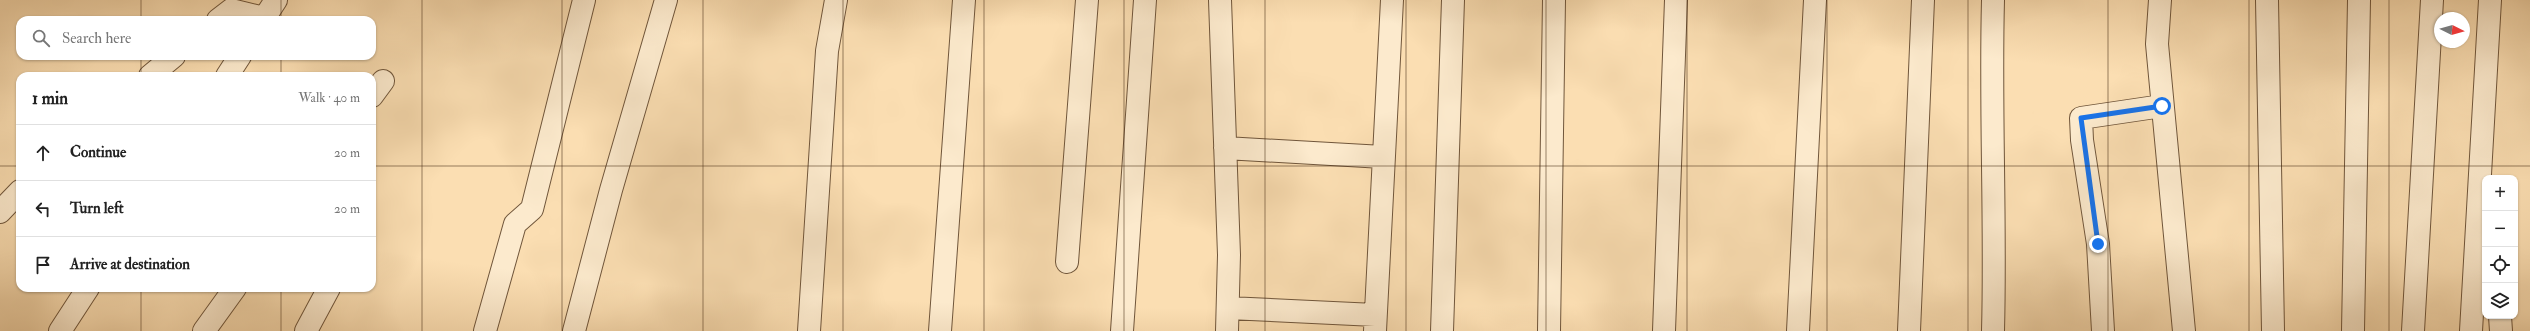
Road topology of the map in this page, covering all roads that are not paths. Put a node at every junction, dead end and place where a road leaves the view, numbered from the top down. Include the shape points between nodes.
1 (276, 0) edge
2 (584, 0) edge
3 (666, 0) edge
4 (836, 0) edge
5 (964, 0) edge
6 (1087, 0) edge
7 (1145, 0) edge
8 (1220, 0) edge
9 (1392, 0) edge
10 (1453, 0) edge
11 (1554, 0) edge
12 (1676, 0) edge
13 (1815, 0) edge
14 (1923, 0) edge
15 (1993, 0) edge
16 (2160, 0) edge
17 (2267, 0) edge
18 (2360, 0) edge
19 (2432, 0) edge
20 (2490, 0) edge
21 (223, 16) edge
22 (253, 16) edge
23 (266, 16) edge
24 (169, 60) edge
25 (237, 60) edge
26 (155, 72) edge
27 (230, 72) edge
28 (2162, 106) junction
29 (1225, 148) junction
30 (1383, 157) junction
31 (16, 194) edge
32 (0, 212) edge
33 (1067, 262) dead end
34 (2480, 266) edge
35 (85, 292) edge
36 (232, 292) edge
37 (327, 292) edge
38 (1228, 308) junction
39 (2500, 319) edge
40 (1375, 323) edge
41 (60, 331) edge
42 (204, 331) edge
43 (306, 331) edge
44 (484, 331) edge
45 (574, 331) edge
46 (809, 331) edge
47 (940, 331) edge
48 (1122, 331) edge
49 (1228, 331) edge
50 (1442, 331) edge
51 (1549, 331) edge
52 (1664, 331) edge
53 (1798, 331) edge
54 (1909, 331) edge
55 (1993, 331) edge
56 (2102, 331) edge
57 (2184, 331) edge
58 (2273, 331) edge
59 (2353, 331) edge
60 (2412, 331) edge
61 (2471, 331) edge
62 (2501, 331) edge

1 - 23 street
2 - 44 street via 532,208 516,224
3 - 45 street via 610,190
4 - 46 street via 827,51
5 - 47 street
6 - 33 street
7 - 48 street
8 - 29 street
9 - 30 street
10 - 50 street
11 - 51 street
12 - 52 street
13 - 53 street
14 - 54 street
15 - 55 street via 1990,103
16 - 28 street via 2157,44
17 - 58 street
18 - 59 street
19 - 60 street
20 - 34 street
21 - 22 street via 231,10
24 - 26 street
25 - 27 street
28 - 56 street via 2081,118 2098,244
28 - 57 street
29 - 30 street
29 - 38 street
30 - 40 street
31 - 32 street
34 - 61 street
35 - 41 street
36 - 42 street
37 - 43 street
38 - 40 street
38 - 49 street
39 - 62 street

